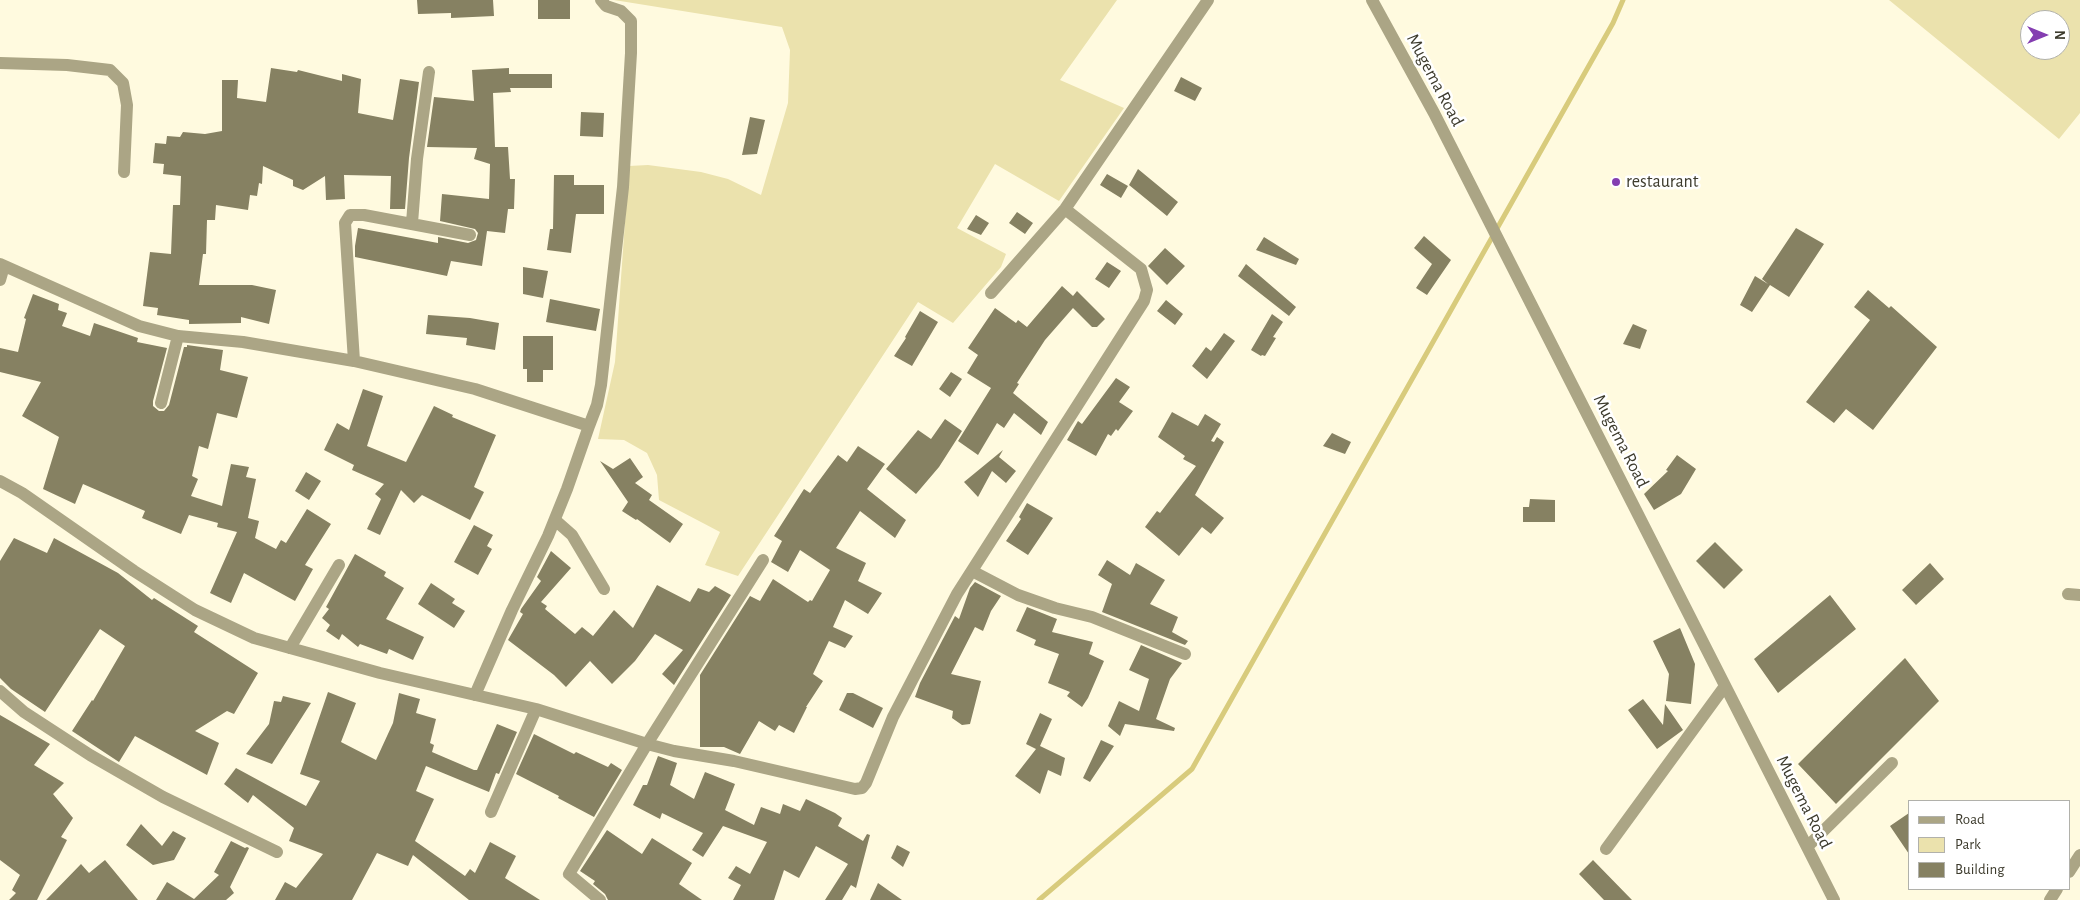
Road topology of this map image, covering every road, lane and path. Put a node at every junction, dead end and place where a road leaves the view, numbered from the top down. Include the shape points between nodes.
1 (601, 0) edge
2 (1208, 0) edge
3 (1372, 0) edge
4 (0, 64) edge
5 (429, 72) dead end
6 (124, 172) dead end
7 (1065, 210) junction
8 (412, 223) junction
9 (470, 235) dead end
10 (2, 265) edge
11 (0, 280) edge
12 (991, 293) dead end
13 (178, 336) junction
14 (354, 361) junction
15 (162, 403) dead end
16 (589, 426) junction
17 (0, 481) edge
18 (555, 520) junction
19 (763, 560) dead end
20 (339, 565) dead end
21 (972, 571) junction
22 (604, 589) dead end
23 (290, 648) junction
24 (1186, 654) dead end
25 (1726, 686) junction
26 (0, 691) edge
27 (475, 695) junction
28 (536, 709) junction
29 (647, 744) junction
30 (1892, 764) dead end
31 (491, 812) dead end
32 (1807, 847) junction
33 (1606, 849) dead end
34 (277, 852) dead end
35 (2080, 856) edge
36 (2070, 871) edge
37 (600, 900) edge
38 (1834, 900) edge

1 - 16 street via 631,21 631,53 623,187 601,384
2 - 7 street
3 - 25 street, Mugema Road via 1434,113
4 - 6 street via 110,70 123,83 127,105
5 - 8 street
7 - 12 street
7 - 21 street via 1141,268 1147,290 1144,301
8 - 9 street
8 - 14 street via 364,214 350,215 345,223
10 - 11 street
10 - 13 street via 139,326
13 - 14 street via 243,342
13 - 15 street
14 - 16 street via 475,389
16 - 18 street
17 - 23 street via 22,492 195,610 254,638
18 - 22 street via 572,535
18 - 27 street
19 - 29 street
20 - 23 street
21 - 24 street via 1018,595 1107,623
21 - 29 street via 894,717 862,788
23 - 27 street via 380,674
25 - 32 street, Mugema Road
25 - 33 street
26 - 34 street via 24,712 90,756
27 - 28 street
28 - 29 street
28 - 31 street
29 - 37 street via 569,874
30 - 32 street
32 - 38 street, Mugema Road
35 - 36 street

